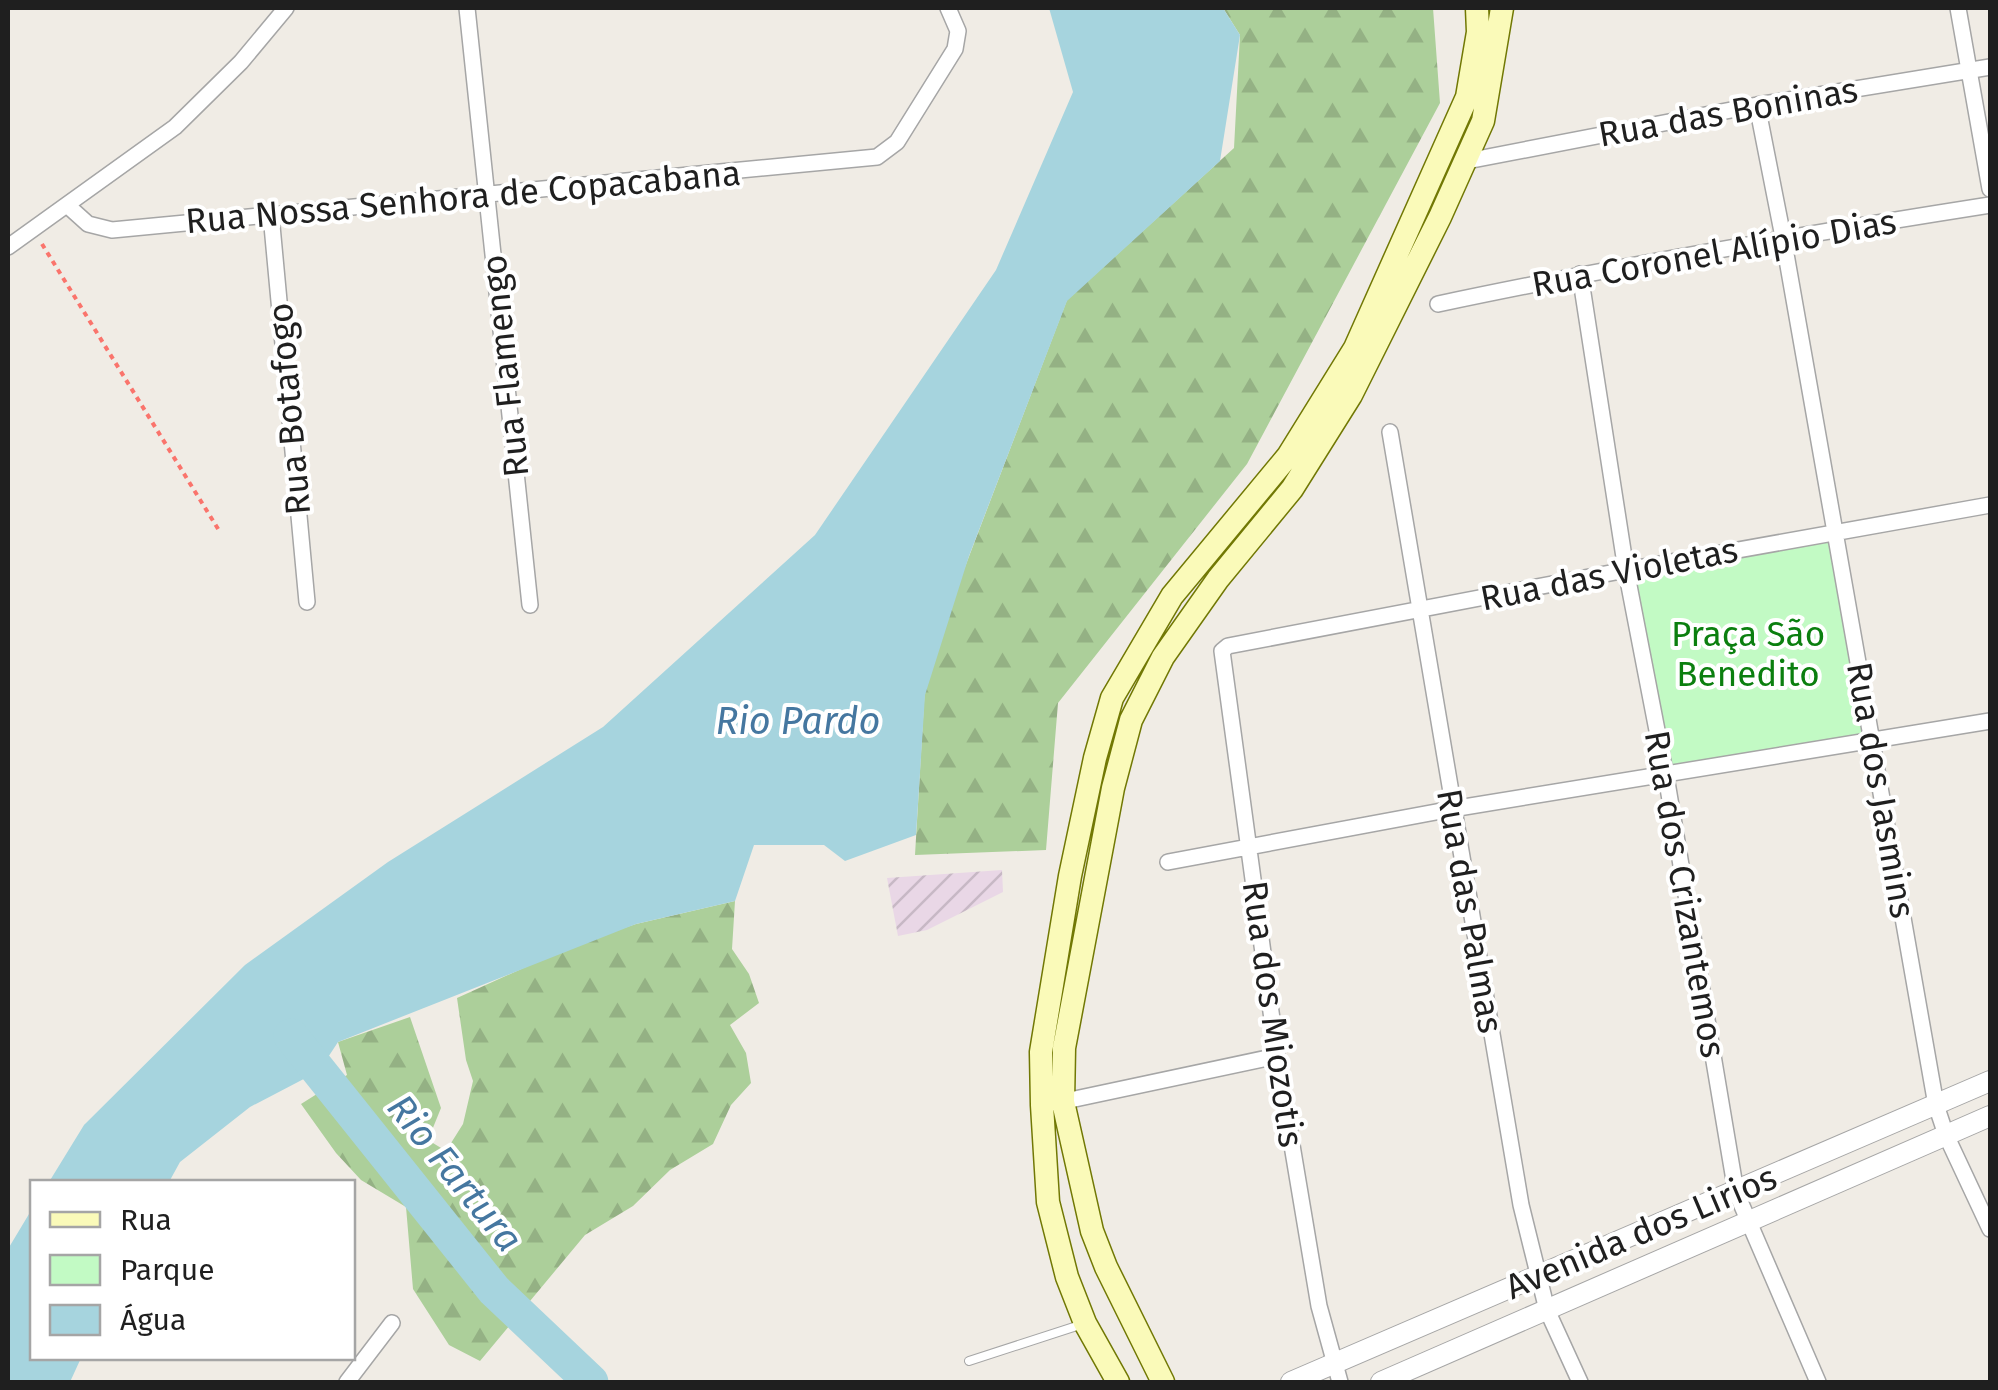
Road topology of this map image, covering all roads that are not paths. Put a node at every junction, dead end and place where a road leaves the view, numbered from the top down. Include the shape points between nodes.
1 (286, 8) edge
2 (467, 8) edge
3 (948, 8) edge
4 (1477, 8) edge
5 (1502, 8) edge
6 (1958, 8) edge
7 (1990, 68) edge
8 (1969, 71) junction
9 (1757, 105) junction
10 (1467, 160) junction
11 (1990, 189) edge
12 (486, 194) junction
13 (1990, 205) edge
14 (68, 206) junction
15 (270, 215) junction
16 (1783, 237) junction
17 (8, 247) edge
18 (1580, 274) junction
19 (1438, 304) dead end
20 (1390, 432) dead end
21 (1990, 506) edge
22 (1835, 532) junction
23 (1626, 570) junction
24 (307, 602) dead end
25 (530, 605) dead end
26 (1420, 609) junction
27 (1228, 646) joint
28 (1990, 721) edge
29 (1872, 738) junction
30 (1666, 776) junction
31 (1452, 809) junction
32 (1248, 846) junction
33 (1168, 862) dead end
34 (1277, 1056) junction
35 (1990, 1081) edge
36 (1052, 1104) junction
37 (1936, 1105) junction
38 (1990, 1116) edge
39 (1946, 1135) junction
40 (1736, 1192) junction
41 (1749, 1221) junction
42 (1990, 1230) edge
43 (1539, 1275) junction
44 (1547, 1310) junction
45 (392, 1323) dead end
46 (1085, 1323) junction
47 (969, 1361) dead end
48 (1336, 1373) edge
49 (347, 1382) edge
50 (1118, 1382) edge
51 (1163, 1382) edge
52 (1292, 1382) edge
53 (1381, 1382) edge
54 (1580, 1382) edge
55 (1818, 1382) edge

1 - 14 street via 176,127
2 - 12 street, Rua Flamengo
3 - 12 street, Rua Nossa Senhora de Copacabana via 958,31 955,49 883,154
4 - 36 main road via 1467,97 1354,348 1288,456 1172,596 1112,698 1070,876 1041,1052
5 - 10 main road via 1484,120
6 - 8 street
7 - 8 street, Rua das Boninas
8 - 9 street, Rua das Boninas
8 - 11 street
9 - 10 street, Rua das Boninas
9 - 16 street, Rua dos Jasmins
10 - 36 main road via 1352,394 1292,489 1163,658 1131,720
12 - 15 street, Rua Nossa Senhora de Copacabana
12 - 25 street, Rua Flamengo
13 - 16 street, Rua Coronel Alípio Dias
14 - 15 street, Rua Nossa Senhora de Copacabana via 88,224 112,230
14 - 17 street
15 - 24 street, Rua Botafogo
16 - 18 street, Rua Coronel Alípio Dias
16 - 22 street, Rua dos Jasmins
18 - 19 street, Rua Coronel Alípio Dias
18 - 23 street, Rua dos Crizantemos
20 - 26 street, Rua das Palmas
21 - 22 street, Rua das Violetas
22 - 23 street, Rua das Violetas
22 - 29 street, Rua dos Jasmins
23 - 26 street, Rua das Violetas
23 - 30 street, Rua dos Crizantemos
26 - 27 street, Rua das Violetas
26 - 31 street, Rua das Palmas
27 - 32 street, Rua dos Miozotis via 1220,656
28 - 29 street
29 - 30 street
29 - 37 street, Rua dos Jasmins
30 - 31 street
30 - 40 street, Rua dos Crizantemos
31 - 32 street
31 - 43 street, Rua das Palmas
32 - 33 street
32 - 34 street, Rua dos Miozotis
34 - 36 street
34 - 48 street, Rua dos Miozotis
35 - 37 street, Avenida dos Lirios
36 - 46 main road via 1048,1202
36 - 51 main road via 1106,1267
37 - 39 street, Rua dos Jasmins
37 - 40 street, Avenida dos Lirios
38 - 39 street, Avenida dos Lirios
39 - 41 street, Avenida dos Lirios
39 - 42 street, Rua dos Jasmins
40 - 41 street, Rua dos Crizantemos
40 - 43 street, Avenida dos Lirios
41 - 44 street, Avenida dos Lirios
41 - 55 street, Rua dos Crizantemos
43 - 44 street, Rua das Palmas
43 - 48 street, Avenida dos Lirios
44 - 53 street, Avenida dos Lirios
44 - 54 street, Rua das Palmas
45 - 49 street
46 - 47 lane
46 - 50 main road
48 - 52 street, Avenida dos Lirios

